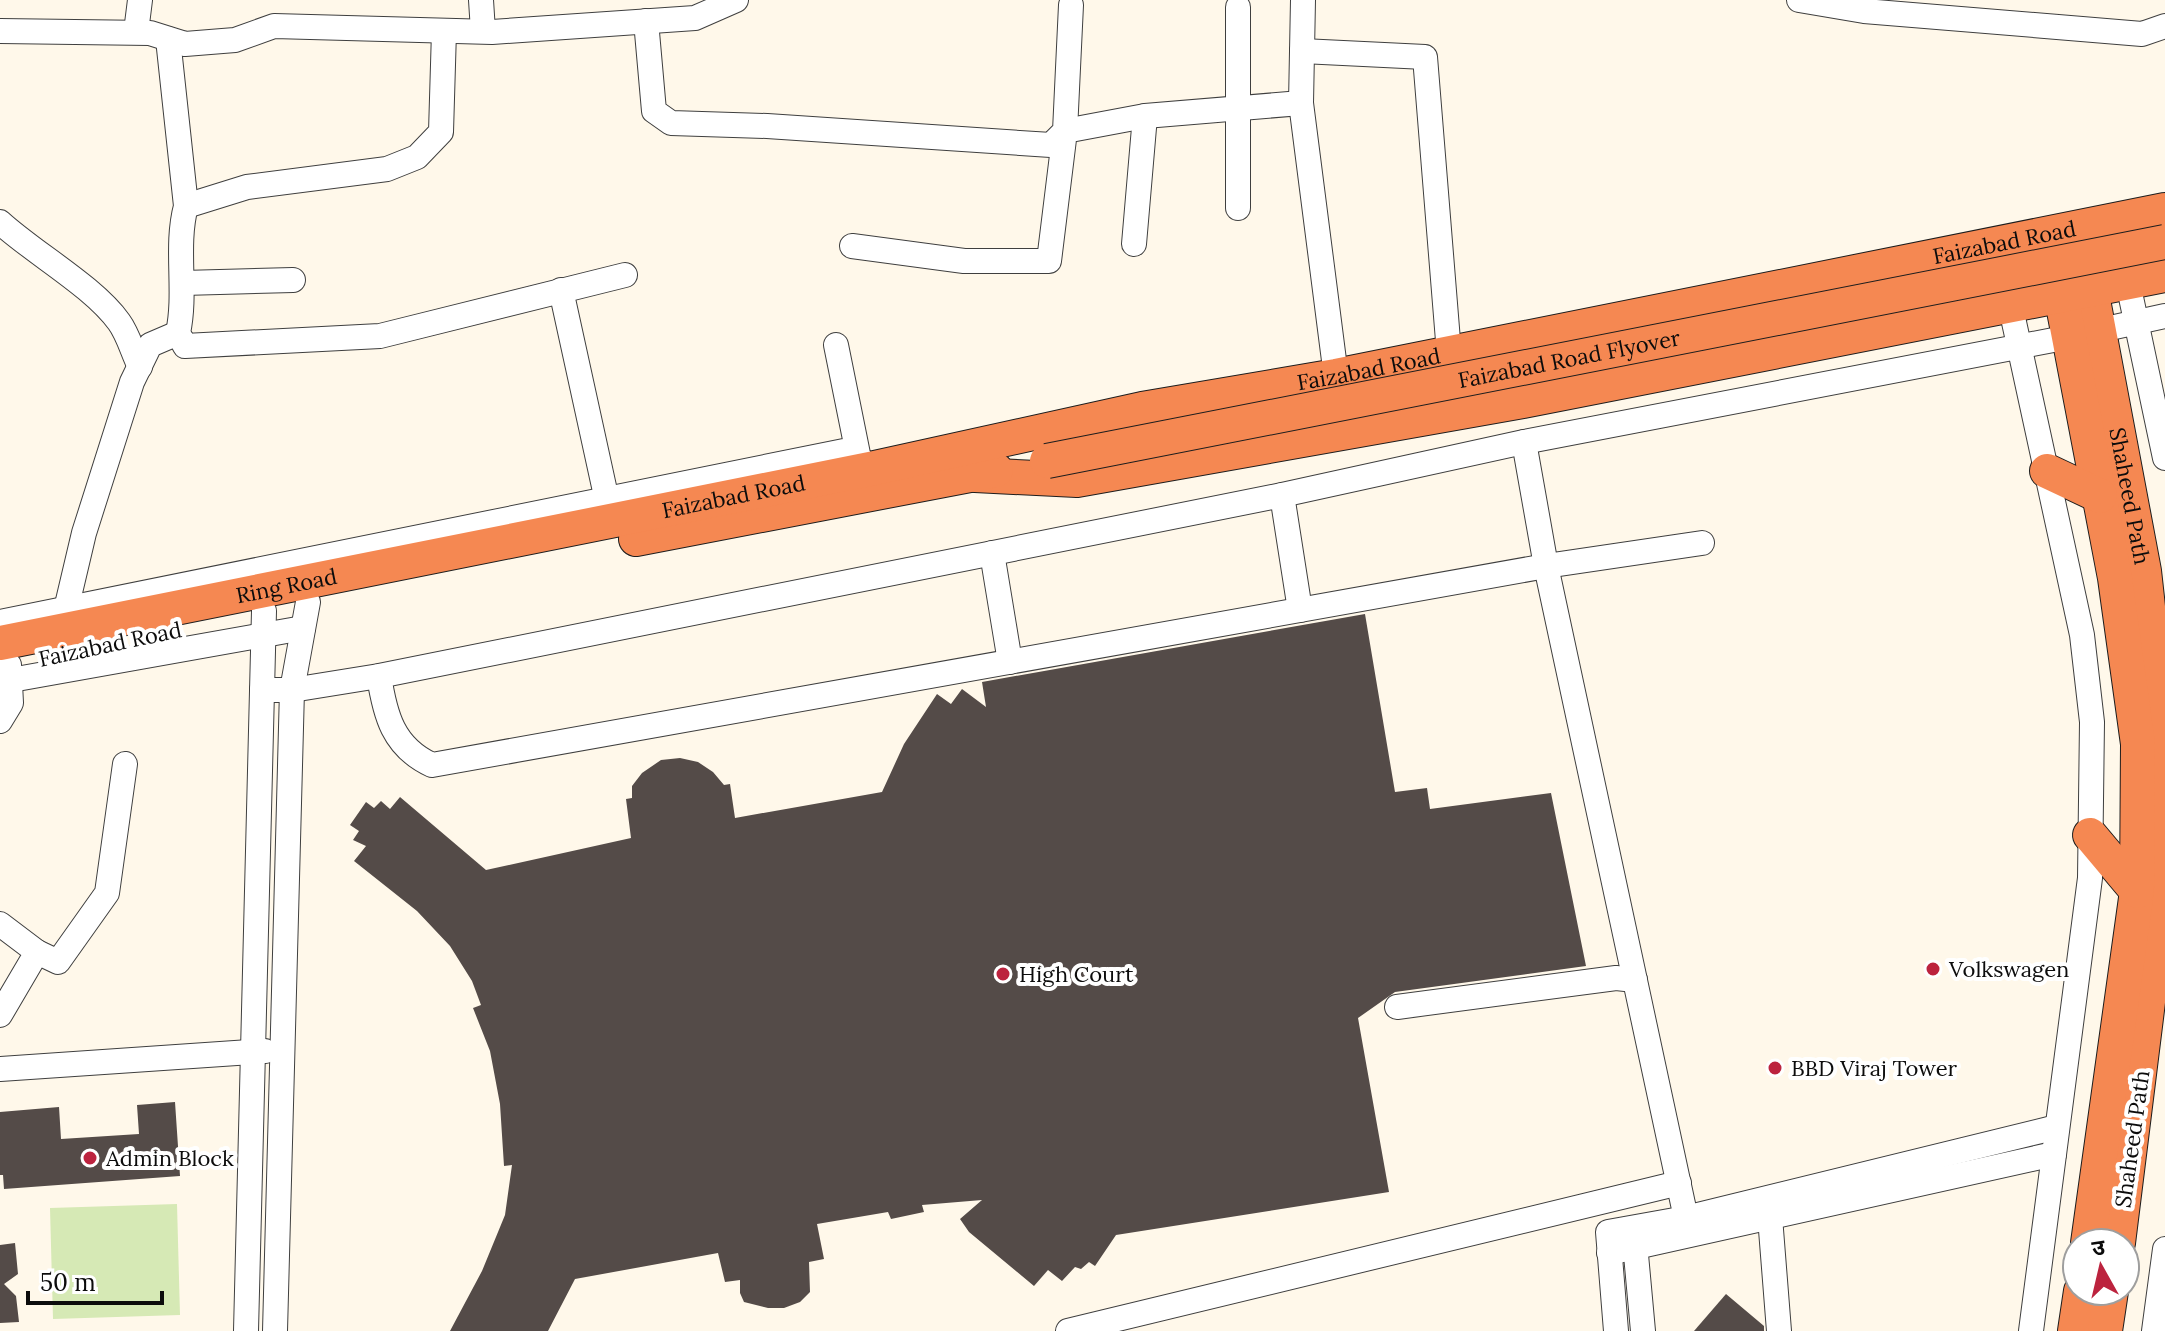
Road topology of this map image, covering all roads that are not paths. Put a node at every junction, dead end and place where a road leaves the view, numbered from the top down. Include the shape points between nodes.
1 (140, 0) edge
2 (481, 0) edge
3 (736, 0) edge
4 (1303, 0) edge
5 (1811, 1) edge
6 (1071, 5) dead end
7 (1238, 7) dead end
8 (1904, 7) edge
9 (646, 21) junction
10 (2165, 26) edge
11 (0, 31) edge
12 (444, 31) junction
13 (483, 31) junction
14 (136, 32) junction
15 (168, 39) junction
16 (1302, 51) junction
17 (1301, 103) junction
18 (1238, 111) junction
19 (1145, 116) junction
20 (1065, 131) junction
21 (186, 206) junction
22 (1238, 208) dead end
23 (2165, 210) edge
24 (2114, 220) junction
25 (0, 222) edge
26 (2064, 230) junction
27 (2165, 242) edge
28 (1134, 244) dead end
29 (1996, 244) junction
30 (852, 246) dead end
31 (625, 275) dead end
32 (2165, 275) edge
33 (293, 280) dead end
34 (2128, 282) junction
35 (183, 283) junction
36 (561, 290) junction
37 (2076, 293) junction
38 (2011, 305) junction
39 (2165, 316) edge
40 (2136, 321) junction
41 (178, 333) junction
42 (2084, 334) junction
43 (836, 345) dead end
44 (2020, 346) junction
45 (1449, 353) junction
46 (140, 367) junction
47 (1336, 376) junction
48 (1524, 442) junction
49 (2165, 458) edge
50 (867, 464) junction
51 (2047, 471) junction
52 (975, 475) junction
53 (1282, 495) junction
54 (2100, 496) junction
55 (609, 510) junction
56 (573, 529) joint
57 (1702, 543) dead end
58 (992, 553) junction
59 (1546, 566) junction
60 (1300, 610) junction
61 (305, 615) junction
62 (63, 621) junction
63 (0, 622) edge
64 (264, 623) junction
65 (1010, 662) junction
66 (4, 667) edge
67 (379, 676) junction
68 (262, 690) junction
69 (292, 690) junction
70 (0, 721) edge
71 (125, 764) dead end
72 (2090, 835) junction
73 (2137, 891) junction
74 (0, 924) edge
75 (37, 952) junction
76 (1635, 980) junction
77 (1397, 1007) dead end
78 (0, 1015) edge
79 (283, 1050) junction
80 (252, 1051) junction
81 (0, 1069) edge
82 (2057, 1127) junction
83 (2054, 1154) junction
84 (1679, 1183) junction
85 (1770, 1217) junction
86 (1686, 1218) junction
87 (2090, 1227) edge
88 (2120, 1227) edge
89 (1634, 1237) junction
90 (2165, 1249) edge
91 (2079, 1307) edge
92 (2109, 1307) edge
93 (2154, 1330) edge
94 (246, 1331) edge
95 (275, 1331) edge
96 (1068, 1331) edge
97 (1616, 1331) edge
98 (1643, 1331) edge
99 (1779, 1331) edge
100 (2031, 1331) edge
101 (2075, 1331) edge
102 (2105, 1331) edge
103 (2161, 1331) edge

1 - 14 street
2 - 13 street
3 - 9 street via 695,18
4 - 16 street
5 - 8 street
6 - 20 street
7 - 18 street
8 - 10 street via 2142,34
9 - 13 street
9 - 20 street via 654,111 671,123 1051,145
11 - 14 street
12 - 13 street
12 - 15 street via 274,26 235,40 185,44
12 - 21 street via 441,132 417,157 387,169 247,187
14 - 15 street
15 - 21 street
16 - 17 street
16 - 45 street via 1425,57
17 - 18 street
17 - 47 street
18 - 19 street
18 - 22 street
19 - 20 street
19 - 28 street
20 - 30 street via 1049,261 964,261
21 - 35 street
23 - 24 highway, Faizabad Road
24 - 26 highway, Faizabad Road
24 - 34 street
25 - 46 street via 119,322
26 - 29 highway, Faizabad Road
26 - 37 highway, Shaheed Path
27 - 52 highway, Faizabad Road Flyover, bridge
29 - 38 street
29 - 45 highway, Faizabad Road
31 - 36 street
32 - 34 highway
33 - 35 street
34 - 37 highway
34 - 40 street
35 - 41 street
36 - 41 street via 380,336 185,346
36 - 55 street
37 - 38 highway
37 - 42 highway, Shaheed Path
38 - 44 street
38 - 52 highway via 1538,398 1077,480
39 - 40 street
40 - 42 street
40 - 49 street
41 - 46 street via 150,345
42 - 44 street
42 - 54 highway, Shaheed Path
42 - 88 highway, Shaheed Path via 2144,571 2163,742 2161,897
43 - 50 street
44 - 48 street
44 - 51 street
45 - 47 highway, Faizabad Road
46 - 62 street via 84,533
47 - 50 highway, Faizabad Road
48 - 53 street
48 - 59 street
50 - 55 highway, Faizabad Road
51 - 54 highway
51 - 72 street via 2082,635 2092,722
52 - 61 highway, Faizabad Road
53 - 58 street
53 - 60 street
54 - 73 highway, Shaheed Path via 2138,744
55 - 56 highway, Faizabad Road
55 - 62 street
56 - 62 highway, Ring Road
57 - 59 street
58 - 65 street
58 - 67 street
59 - 60 street
59 - 76 street
60 - 65 street
61 - 64 highway, Faizabad Road
61 - 69 street
62 - 63 street
62 - 66 highway, Ring Road
64 - 66 highway, Faizabad Road
64 - 68 street
65 - 67 street via 432,765 401,744 385,710
66 - 70 street via 11,703
67 - 69 street
68 - 69 street
68 - 80 street
69 - 79 street
71 - 75 street via 107,893 58,962
72 - 73 highway
72 - 82 street via 2090,878
73 - 87 highway, Shaheed Path
74 - 75 street
75 - 78 street
76 - 77 street via 1616,978
76 - 84 street
79 - 80 street
79 - 95 street
80 - 81 street
80 - 94 street
82 - 83 street
82 - 86 street
83 - 85 street
83 - 100 street
84 - 86 street
84 - 96 street
85 - 89 street
85 - 99 street
86 - 89 street
89 - 97 street via 1608,1232
89 - 98 street
90 - 93 street
91 - 101 highway
92 - 102 highway
93 - 103 street

